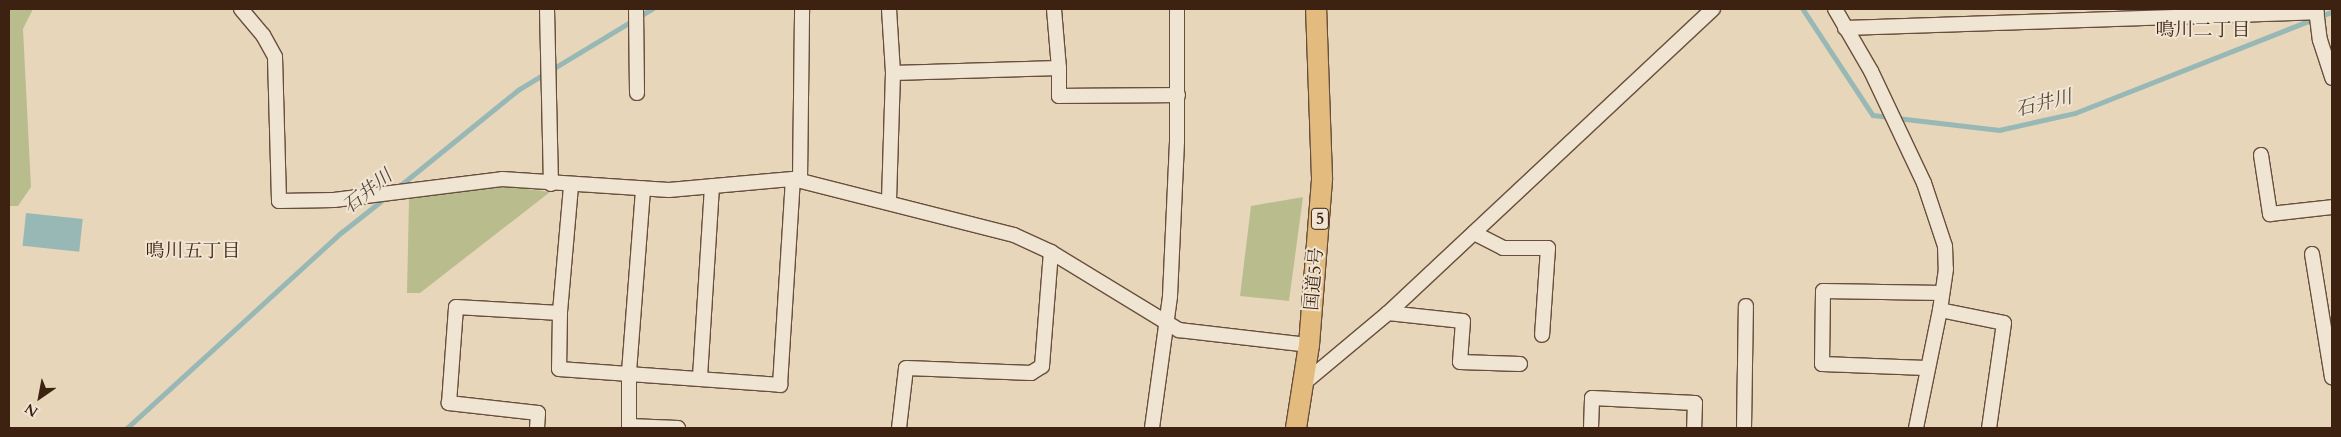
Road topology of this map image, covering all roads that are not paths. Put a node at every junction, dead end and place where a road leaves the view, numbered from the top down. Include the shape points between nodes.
1 (241, 9) edge
2 (547, 9) edge
3 (636, 9) edge
4 (802, 9) edge
5 (889, 9) edge
6 (1054, 9) edge
7 (1177, 9) edge
8 (1316, 9) edge
9 (1713, 9) edge
10 (1835, 9) edge
11 (2317, 10) edge
12 (1845, 28) junction
13 (1059, 68) junction
14 (893, 73) junction
15 (2332, 78) edge
16 (638, 93) dead end
17 (1178, 95) junction
18 (2261, 155) dead end
19 (796, 180) junction
20 (551, 184) junction
21 (572, 186) junction
22 (712, 186) junction
23 (643, 189) junction
24 (889, 202) junction
25 (2332, 207) edge
26 (1474, 233) junction
27 (1051, 252) junction
28 (2312, 254) dead end
29 (1942, 293) junction
30 (1746, 306) dead end
31 (1940, 310) junction
32 (560, 313) junction
33 (1388, 313) junction
34 (1166, 325) junction
35 (1542, 335) dead end
36 (1309, 345) junction
37 (1520, 364) dead end
38 (1926, 368) junction
39 (629, 372) junction
40 (700, 377) junction
41 (2332, 377) edge
42 (1303, 384) junction
43 (629, 427) edge
44 (536, 428) edge
45 (678, 428) edge
46 (899, 428) edge
47 (1152, 428) edge
48 (1296, 428) edge
49 (1591, 428) edge
50 (1694, 428) edge
51 (1744, 428) edge
52 (1916, 428) edge
53 (1989, 428) edge

1 - 20 street via 264,35 275,57 279,201 334,200 502,179
2 - 20 street
3 - 16 street
4 - 19 street
5 - 14 street
6 - 13 street
7 - 17 street
8 - 36 highway, 国道5号 / 5 via 1322,178
9 - 26 street
10 - 12 street
11 - 12 street
11 - 15 street via 2320,40
12 - 29 street via 1870,71 1924,183 1945,246
13 - 14 street
13 - 17 street via 1060,96
14 - 24 street
17 - 34 street
18 - 25 street via 2270,214
19 - 22 street
19 - 24 street
19 - 40 street via 780,385
20 - 21 street
21 - 23 street
21 - 32 street
22 - 23 street
22 - 40 street
23 - 39 street
24 - 27 street via 1014,235
26 - 33 street
26 - 35 street via 1503,248 1548,248
27 - 34 street via 1131,299
27 - 46 street via 1042,366 1031,373 906,368
28 - 41 street
29 - 31 street
29 - 38 street via 1823,291 1822,364
30 - 51 street
31 - 38 street
31 - 53 street via 2004,323
32 - 39 street via 559,368
32 - 44 street via 456,307 449,403 538,413
33 - 37 street via 1464,321 1460,362
33 - 42 street
34 - 36 street via 1178,330
34 - 47 street
36 - 42 highway, 国道5号 / 5
38 - 52 street
39 - 40 street
39 - 43 street
42 - 48 highway, 国道5号 / 5
43 - 45 street
49 - 50 street via 1592,398 1695,403

